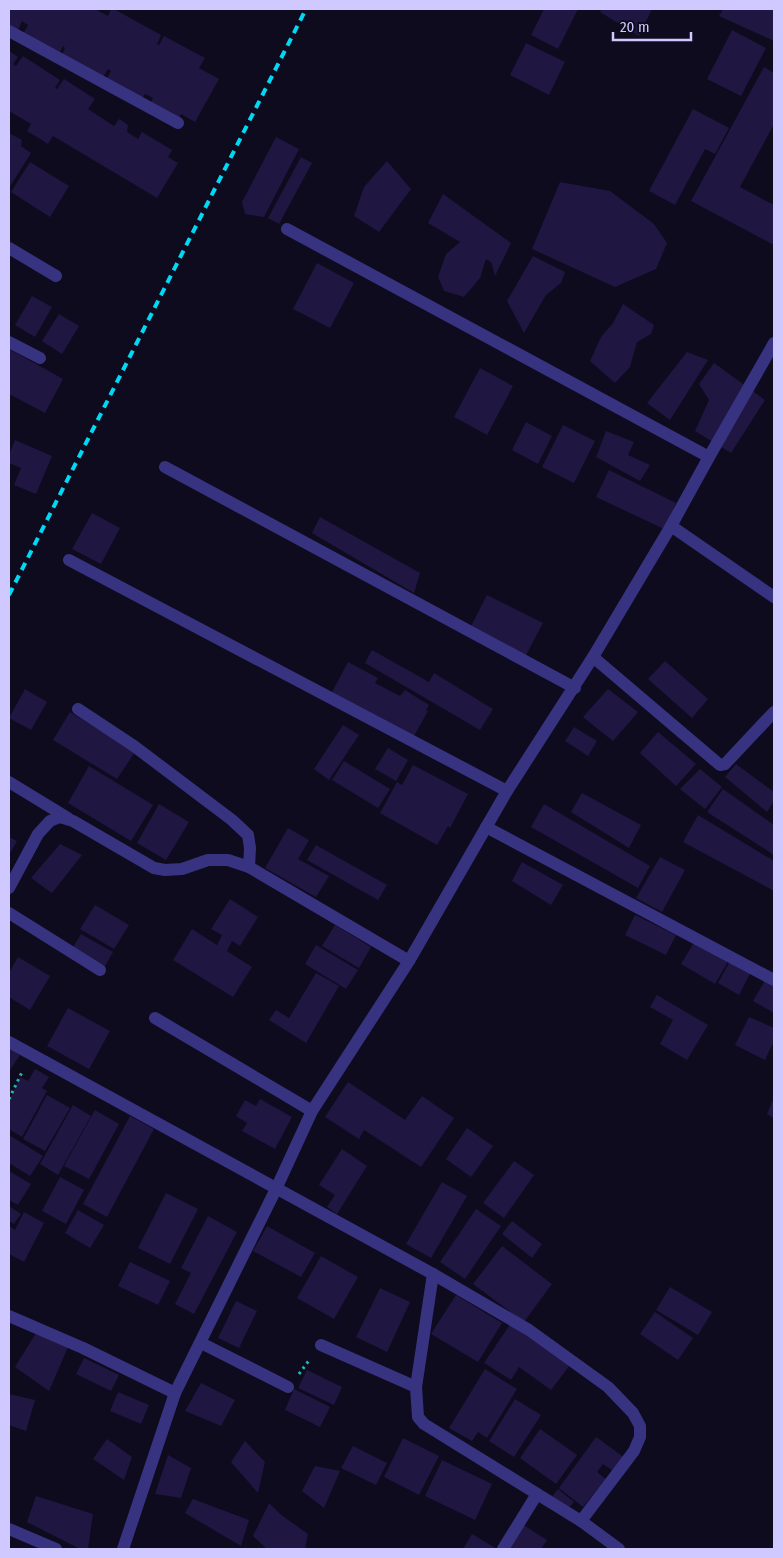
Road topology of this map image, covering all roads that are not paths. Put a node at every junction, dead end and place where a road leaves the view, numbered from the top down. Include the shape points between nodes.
1 (9, 31) edge
2 (178, 123) dead end
3 (287, 229) dead end
4 (9, 248) edge
5 (56, 276) dead end
6 (9, 342) edge
7 (774, 343) edge
8 (40, 358) dead end
9 (708, 457) junction
10 (165, 467) dead end
11 (671, 526) junction
12 (69, 560) dead end
13 (774, 597) edge
14 (594, 658) junction
15 (575, 688) junction
16 (78, 709) dead end
17 (774, 712) edge
18 (9, 782) edge
19 (507, 791) junction
20 (73, 821) junction
21 (486, 827) junction
22 (248, 867) junction
23 (9, 888) edge
24 (9, 913) edge
25 (409, 961) junction
26 (100, 970) dead end
27 (774, 980) edge
28 (155, 1018) dead end
29 (9, 1042) edge
30 (312, 1111) junction
31 (276, 1189) junction
32 (433, 1274) junction
33 (9, 1316) edge
34 (201, 1343) junction
35 (322, 1344) road end
36 (288, 1387) road end
37 (416, 1387) junction
38 (175, 1393) junction
39 (536, 1494) junction
40 (581, 1522) junction
41 (9, 1529) edge
42 (56, 1549) edge
43 (122, 1549) edge
44 (503, 1549) edge
45 (619, 1549) edge

1 - 2 street
3 - 9 street
4 - 5 street
6 - 8 street
7 - 9 street
9 - 11 street
10 - 15 street
11 - 13 street
11 - 14 street
12 - 19 street
14 - 15 street
14 - 17 street via 720,765 725,764
15 - 19 street
16 - 22 street via 134,746 232,820 248,835
18 - 20 street
19 - 21 street
20 - 22 street via 154,868 182,869 208,860 228,860
20 - 23 street via 60,817 50,821 38,834
21 - 25 street
21 - 27 street
22 - 25 street
24 - 26 street
25 - 30 street
28 - 30 street
29 - 31 street
30 - 31 street
31 - 32 street
31 - 34 street
32 - 37 street
32 - 40 street via 529,1330 608,1387 633,1413 640,1426 640,1437 634,1451
33 - 38 street
34 - 36 street
34 - 38 street
35 - 37 street
37 - 39 street via 418,1417 424,1424
38 - 43 street
39 - 40 street
39 - 44 street
40 - 45 street
41 - 42 street

